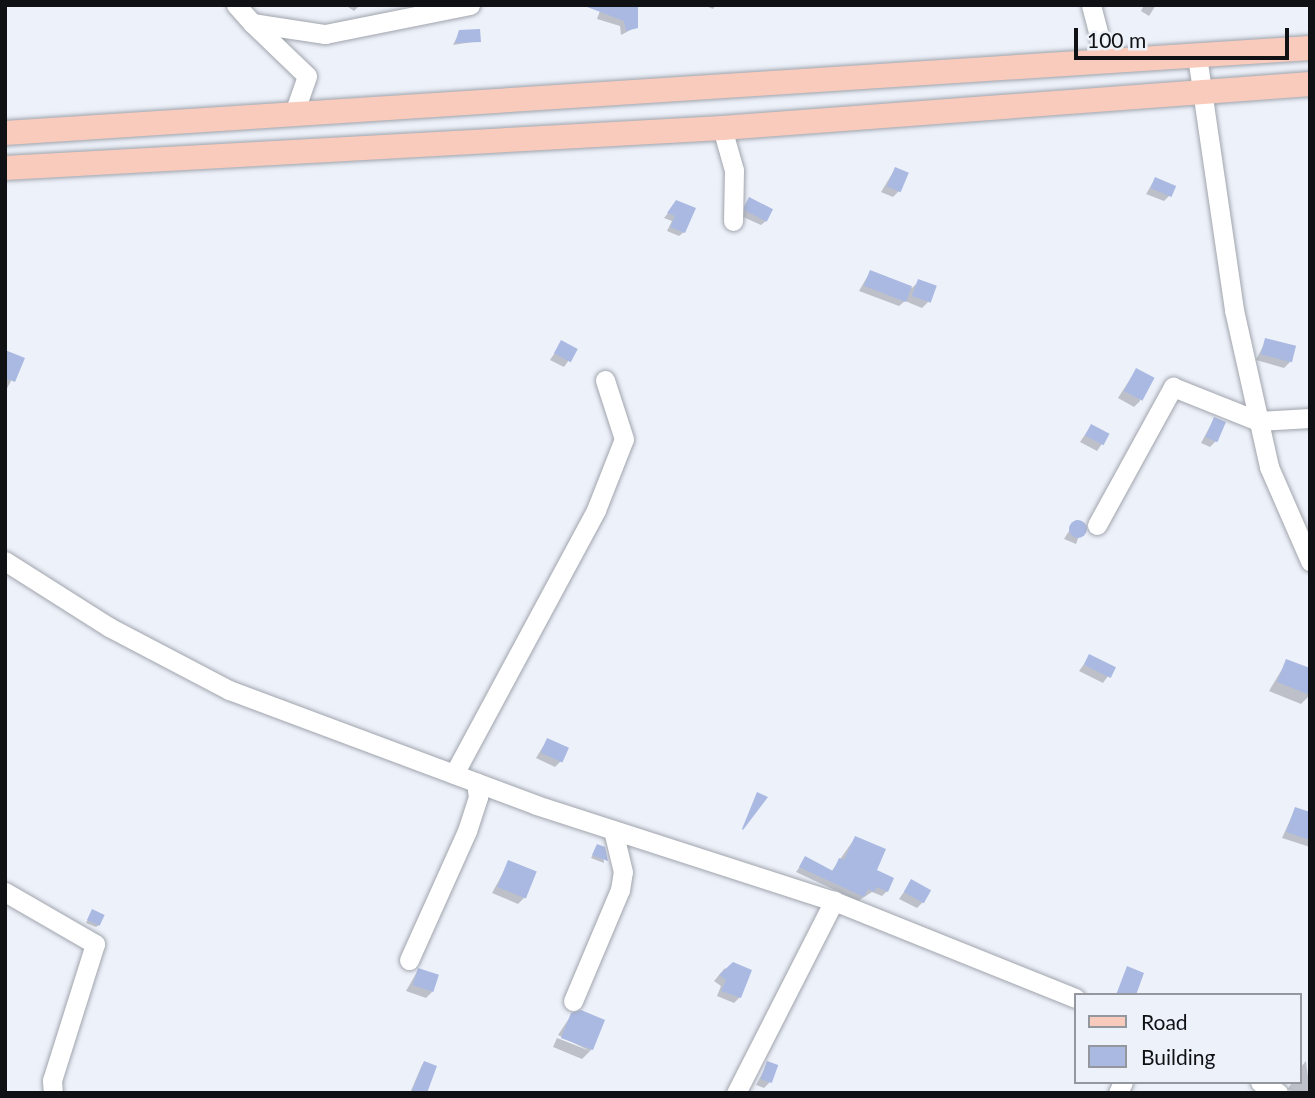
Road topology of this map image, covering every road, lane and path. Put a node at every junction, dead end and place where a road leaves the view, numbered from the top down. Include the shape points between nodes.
1 (236, 5) edge
2 (469, 5) edge
3 (1091, 5) edge
4 (253, 23) junction
5 (1310, 48) edge
6 (1197, 56) junction
7 (1106, 62) junction
8 (1310, 84) edge
9 (1201, 92) junction
10 (293, 116) junction
11 (722, 128) junction
12 (5, 133) edge
13 (5, 167) edge
14 (733, 221) dead end
15 (605, 380) dead end
16 (1310, 418) edge
17 (1258, 421) junction
18 (1097, 525) dead end
19 (1307, 550) edge
20 (5, 561) edge
21 (454, 774) junction
22 (476, 782) junction
23 (613, 830) junction
24 (5, 892) edge
25 (834, 901) junction
26 (409, 960) dead end
27 (1074, 998) edge
28 (573, 1001) dead end
29 (52, 1093) edge
30 (736, 1093) edge

1 - 4 street
2 - 4 street via 325,34
3 - 7 street
4 - 10 street via 307,76
5 - 6 main road
6 - 7 main road
6 - 9 street
7 - 10 main road
8 - 9 main road
9 - 11 main road
9 - 17 street via 1234,310
10 - 12 main road
11 - 13 main road
11 - 14 street via 734,170
15 - 21 street via 624,439 596,510
16 - 17 street
17 - 18 street via 1173,387
17 - 19 street via 1269,467
20 - 21 street via 109,627 229,690
21 - 22 street
22 - 23 street
22 - 26 street via 478,797 467,831
23 - 25 street
23 - 28 street via 622,872 620,890
24 - 29 street via 95,944 52,1080
25 - 27 street
25 - 30 street

